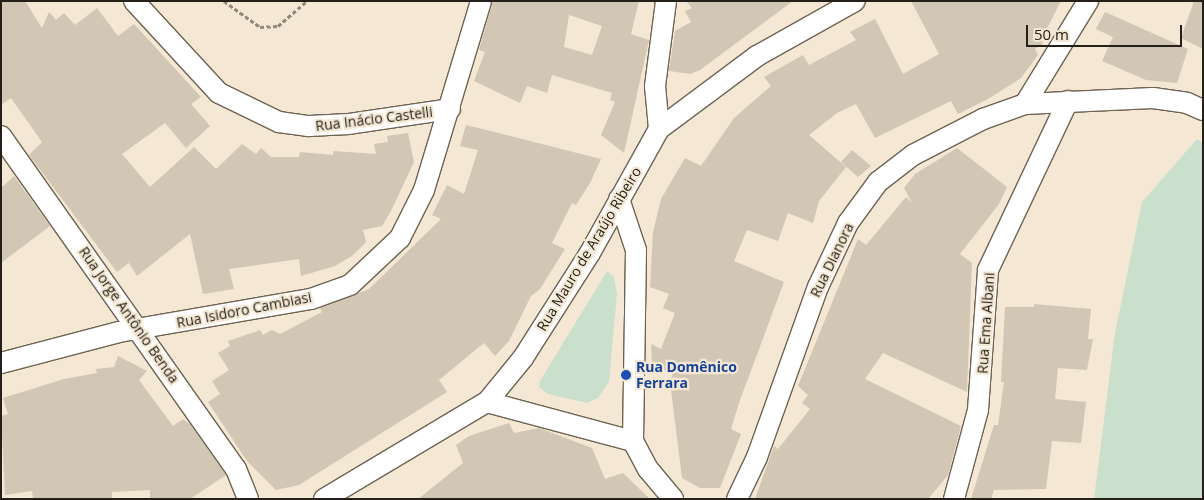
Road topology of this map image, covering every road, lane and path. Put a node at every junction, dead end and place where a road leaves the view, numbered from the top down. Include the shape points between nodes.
1 (134, 1) edge
2 (224, 1) edge
3 (307, 1) edge
4 (481, 1) edge
5 (666, 1) edge
6 (855, 1) edge
7 (1088, 1) edge
8 (1068, 101) junction
9 (1024, 104) junction
10 (450, 109) junction
11 (1203, 110) edge
12 (659, 129) junction
13 (1, 136) edge
14 (619, 199) junction
15 (136, 329) junction
16 (1, 363) edge
17 (487, 402) junction
18 (633, 441) junction
19 (248, 499) edge
20 (324, 499) edge
21 (673, 499) edge
22 (738, 499) edge
23 (954, 499) edge

1 - 10 street, Rua Inácio Castelli via 219,93 279,122 309,126 349,124
2 - 3 path via 260,27 278,26
4 - 10 street, Rua Isidoro Cambiasi
5 - 12 street via 655,86
6 - 12 street, Rua Mauro de Araújo Ribeiro via 757,56
7 - 9 street
8 - 9 street
8 - 11 street via 1153,98 1187,103
8 - 23 street, Rua Ema Albani via 988,270 978,410
9 - 22 street, Rua Dianora via 983,119 913,155 878,182 848,223 818,287 757,457
10 - 15 street, Rua Isidoro Cambiasi via 433,167 400,238 350,285 311,299
12 - 14 street, Rua Mauro de Araújo Ribeiro
13 - 15 street, Rua Jorge Antônio Benda
14 - 17 street, Rua Mauro de Araújo Ribeiro via 523,358
14 - 18 street via 636,250
15 - 16 street, Rua Isidoro Cambiasi
15 - 19 street, Rua Jorge Antônio Benda via 236,469
17 - 18 street
17 - 20 street, Rua Mauro de Araújo Ribeiro
18 - 21 street via 648,469

